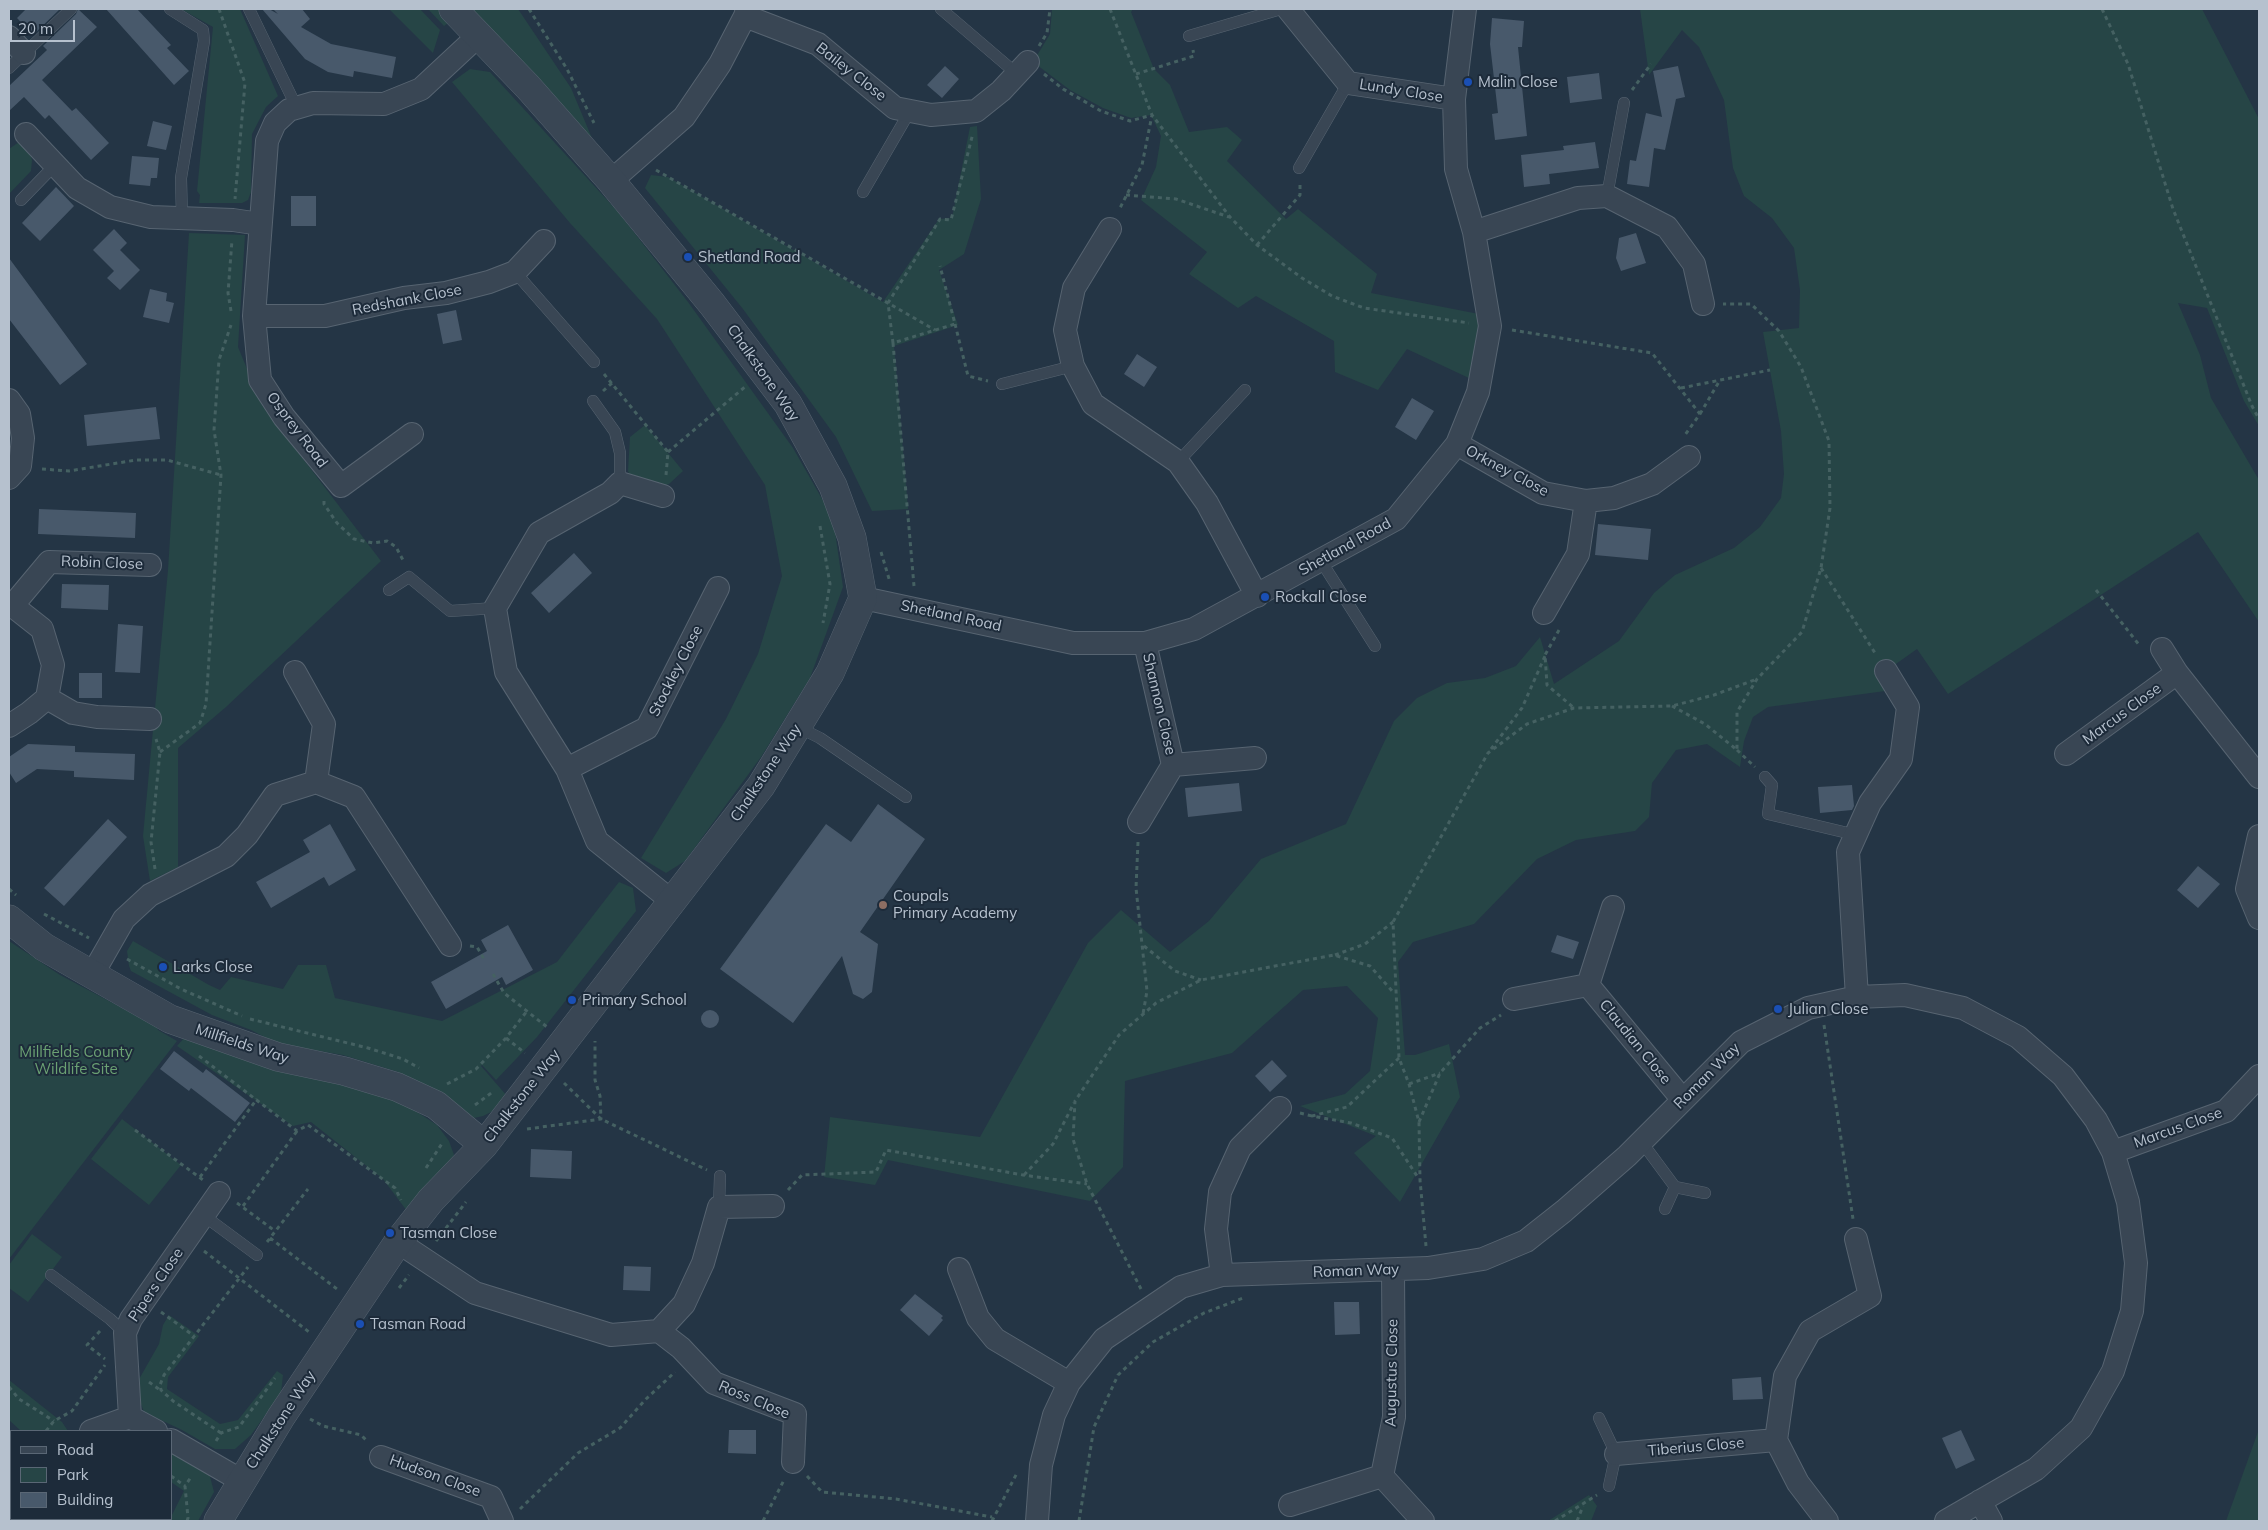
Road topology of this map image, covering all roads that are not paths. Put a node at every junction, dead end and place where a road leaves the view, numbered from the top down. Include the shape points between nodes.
1 (71, 9) edge
2 (170, 9) edge
3 (250, 9) edge
4 (453, 9) edge
5 (941, 9) edge
6 (1281, 9) edge
7 (1288, 9) edge
8 (1465, 9) edge
9 (746, 12) edge
10 (478, 36) junction
11 (1189, 36) road end
12 (14, 53) edge
13 (1023, 68) joint
14 (1348, 83) junction
15 (1454, 98) junction
16 (1624, 102) road end
17 (297, 108) junction
18 (910, 111) junction
19 (26, 134) dead end
20 (55, 165) junction
21 (1299, 168) road end
22 (611, 181) junction
23 (863, 192) dead end
24 (1607, 196) junction
25 (21, 200) dead end
26 (182, 218) junction
27 (260, 224) junction
28 (1110, 229) road end
29 (1474, 232) junction
30 (544, 241) dead end
31 (515, 272) junction
32 (1703, 304) road end
33 (254, 316) junction
34 (594, 362) road end
35 (1073, 366) junction
36 (1002, 384) road end
37 (1245, 390) dead end
38 (9, 400) edge
39 (593, 400) dead end
40 (412, 434) dead end
41 (1457, 444) junction
42 (1688, 457) road end
43 (1178, 462) junction
44 (14, 472) edge
45 (620, 482) junction
46 (663, 496) road end
47 (1586, 501) junction
48 (1321, 560) junction
49 (150, 565) dead end
50 (718, 588) dead end
51 (389, 590) dead end
52 (1257, 596) junction
53 (863, 598) junction
54 (11, 604) edge
55 (495, 608) junction
56 (1544, 613) road end
57 (1145, 643) junction
58 (1375, 646) dead end
59 (2162, 649) road end
60 (1886, 670) road end
61 (295, 672) dead end
62 (2177, 673) junction
63 (47, 698) junction
64 (150, 719) dead end
65 (9, 726) edge
66 (798, 727) junction
67 (2066, 754) dead end
68 (1256, 758) dead end
69 (1173, 765) junction
70 (567, 769) junction
71 (1765, 777) road end
72 (2259, 777) edge
73 (316, 782) junction
74 (906, 797) dead end
75 (1139, 822) road end
76 (1856, 835) junction
77 (2259, 836) edge
78 (673, 902) junction
79 (1613, 908) dead end
80 (14, 909) edge
81 (2259, 918) edge
82 (450, 944) dead end
83 (92, 975) junction
84 (1588, 985) junction
85 (1857, 997) junction
86 (1514, 999) road end
87 (2259, 1076) edge
88 (1683, 1100) junction
89 (1280, 1108) dead end
90 (1641, 1141) junction
91 (484, 1146) junction
92 (2112, 1152) junction
93 (720, 1176) road end
94 (1676, 1187) junction
95 (219, 1193) dead end
96 (1705, 1193) dead end
97 (773, 1206) road end
98 (719, 1207) junction
99 (1665, 1210) dead end
100 (203, 1215) junction
101 (1856, 1239) road end
102 (398, 1242) junction
103 (257, 1255) road end
104 (959, 1269) dead end
105 (1393, 1270) junction
106 (51, 1275) dead end
107 (1222, 1275) junction
108 (117, 1326) junction
109 (659, 1331) junction
110 (1069, 1384) junction
111 (130, 1417) junction
112 (1599, 1418) dead end
113 (94, 1430) edge
114 (154, 1430) edge
115 (1776, 1440) junction
116 (172, 1441) edge
117 (1616, 1454) junction
118 (381, 1457) road end
119 (793, 1462) road end
120 (1382, 1476) junction
121 (242, 1481) junction
122 (1609, 1486) road end
123 (1980, 1501) junction
124 (1290, 1505) dead end
125 (508, 1518) edge
126 (218, 1521) edge
127 (1037, 1521) edge
128 (1423, 1521) edge
129 (1827, 1521) edge
130 (1946, 1521) edge
131 (1991, 1521) edge

1 - 12 lane
2 - 26 lane via 203,30 204,41 181,178
3 - 17 lane
4 - 10 street, Chalkstone Way
5 - 13 lane
6 - 11 lane
7 - 14 street, Lundy Close
8 - 15 street, Shetland Road
9 - 18 street, Bailey Close via 818,44 895,108
9 - 22 street via 720,64 684,116
10 - 17 street, Osprey Road via 422,89 384,104 313,103
10 - 22 street, Chalkstone Way
13 - 18 street, Bailey Close via 976,111 931,115
14 - 15 street, Lundy Close
14 - 21 lane, Lundy Close
15 - 29 street, Shetland Road via 1456,169
16 - 24 lane
17 - 27 street, Osprey Road via 289,110 275,123 267,141
18 - 23 lane
19 - 20 street
20 - 25 lane
20 - 26 street via 77,188 110,208 151,217
22 - 53 street, Chalkstone Way via 712,304 788,404 833,486 852,538
24 - 29 street via 1578,198
24 - 32 street via 1667,227 1694,264
26 - 27 street
27 - 33 street, Osprey Road
28 - 35 street via 1074,288 1065,330
29 - 41 street, Shetland Road via 1490,326 1478,392
30 - 31 street, Redshank Close
31 - 33 street, Redshank Close via 446,293 404,298 325,316
31 - 34 lane
33 - 40 street, Osprey Road via 260,380 284,417 341,486
35 - 36 lane
35 - 43 street via 1093,404
37 - 43 lane
38 - 44 street via 19,414 23,438
39 - 45 lane via 615,432 620,453
41 - 47 street, Orkney Close via 1543,493
41 - 48 street, Shetland Road via 1396,519
42 - 47 street, Orkney Close via 1652,484 1614,498
43 - 52 street via 1207,503
45 - 46 street
45 - 55 street via 610,493 539,533
47 - 56 street via 1578,554
48 - 52 street, Shetland Road
48 - 58 lane
49 - 54 street, Robin Close via 49,562
50 - 70 street, Stockley Close via 647,728
51 - 55 lane via 409,577 450,610
52 - 57 street, Shetland Road via 1194,629
53 - 57 street, Shetland Road via 1073,642
53 - 66 street, Chalkstone Way via 830,673
54 - 63 street, Robin Close via 42,629 53,665
55 - 70 street via 506,672
57 - 69 street, Shannon Close
59 - 62 street, Marcus Close
60 - 76 street via 1908,707 1901,759 1870,803
61 - 73 street via 324,724
62 - 67 street, Marcus Close
62 - 72 street, Marcus Close
63 - 64 street via 74,713
63 - 65 street
66 - 74 lane via 820,738
66 - 78 street, Chalkstone Way via 761,786
68 - 69 street
69 - 75 street
70 - 78 street via 597,841
71 - 76 lane via 1772,784 1768,814
73 - 82 street via 354,798
73 - 83 street via 275,795 247,835 226,856 150,895 124,919
76 - 85 street via 1848,852
77 - 81 street via 2247,889
78 - 91 street, Chalkstone Way
79 - 84 street, Claudian Close
80 - 83 street, Millfields Way via 44,947
83 - 91 street, Millfields Way via 179,1022 278,1057 397,1086 436,1105
84 - 86 street, Claudian Close
84 - 88 street, Claudian Close
85 - 88 street, Roman Way via 1808,1008 1742,1042
85 - 92 street, Roman Way via 1905,995 1963,1008 2018,1037 2063,1076 2096,1120
87 - 92 street, Marcus Close via 2226,1111
88 - 90 street, Roman Way
89 - 107 street via 1240,1148 1220,1192 1216,1229
90 - 94 lane
90 - 105 street, Roman Way via 1526,1241 1483,1259
91 - 102 street, Chalkstone Way via 432,1200
92 - 123 street, Roman Way via 2128,1202 2136,1263 2132,1311 2113,1370 2082,1428 2036,1469
93 - 98 lane
94 - 96 lane
94 - 99 lane
95 - 100 street, Pipers Close
97 - 98 street
98 - 109 street via 703,1263 684,1304
100 - 103 lane
100 - 108 street, Pipers Close via 145,1299
101 - 115 street via 1870,1296 1810,1331 1785,1376
102 - 109 street via 475,1293 611,1335
102 - 121 street, Chalkstone Way
104 - 110 street via 978,1318 995,1339
105 - 107 street, Roman Way
105 - 120 street, Augustus Close via 1394,1417
106 - 108 lane
107 - 110 street, Roman Way via 1181,1287 1104,1339
108 - 111 street, Pipers Close
109 - 119 street, Ross Close via 714,1384 794,1414
110 - 127 street, Roman Way via 1054,1416 1042,1465
111 - 113 street
111 - 114 street
112 - 117 lane
115 - 117 street, Tiberius Close
115 - 129 street via 1798,1483
116 - 121 street
117 - 122 lane
118 - 125 street, Hudson Close via 491,1497
120 - 124 street
120 - 128 street
121 - 126 street, Chalkstone Way
123 - 130 street, Roman Way
123 - 131 street

